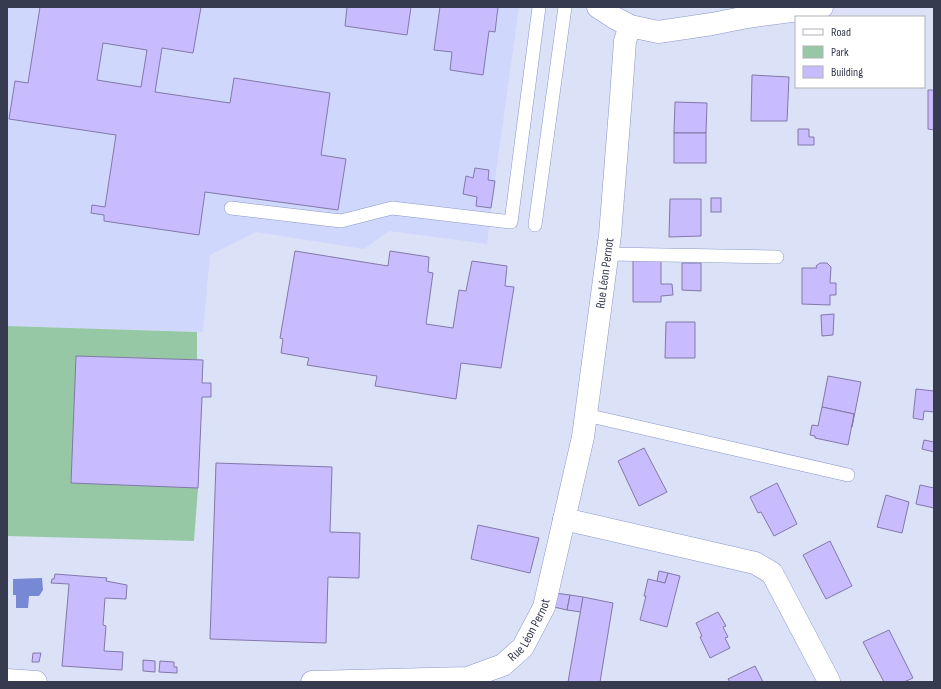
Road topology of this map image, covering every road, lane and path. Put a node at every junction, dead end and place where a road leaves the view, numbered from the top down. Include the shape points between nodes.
1 (539, 7) edge
2 (565, 7) edge
3 (822, 7) edge
4 (746, 12) edge
5 (614, 17) edge
6 (232, 208) dead end
7 (534, 225) dead end
8 (608, 254) junction
9 (777, 257) dead end
10 (586, 415) junction
11 (848, 474) dead end
12 (564, 519) junction
13 (7, 680) edge
14 (388, 681) edge
15 (829, 681) edge
16 (36, 682) edge
17 (312, 682) edge

1 - 6 lane via 511,222 392,208 341,221
2 - 7 lane
3 - 4 street, Rue Léon Pernot
4 - 5 street, Rue Léon Pernot via 712,24 658,32
5 - 8 street, Rue Léon Pernot via 624,41
8 - 9 lane
8 - 10 street, Rue Léon Pernot
10 - 11 lane
10 - 12 street, Rue Léon Pernot
12 - 14 street, Rue Léon Pernot via 544,607 523,647 503,665 467,678
12 - 15 street via 755,564 772,573
13 - 16 street
14 - 17 street, Rue Léon Pernot

